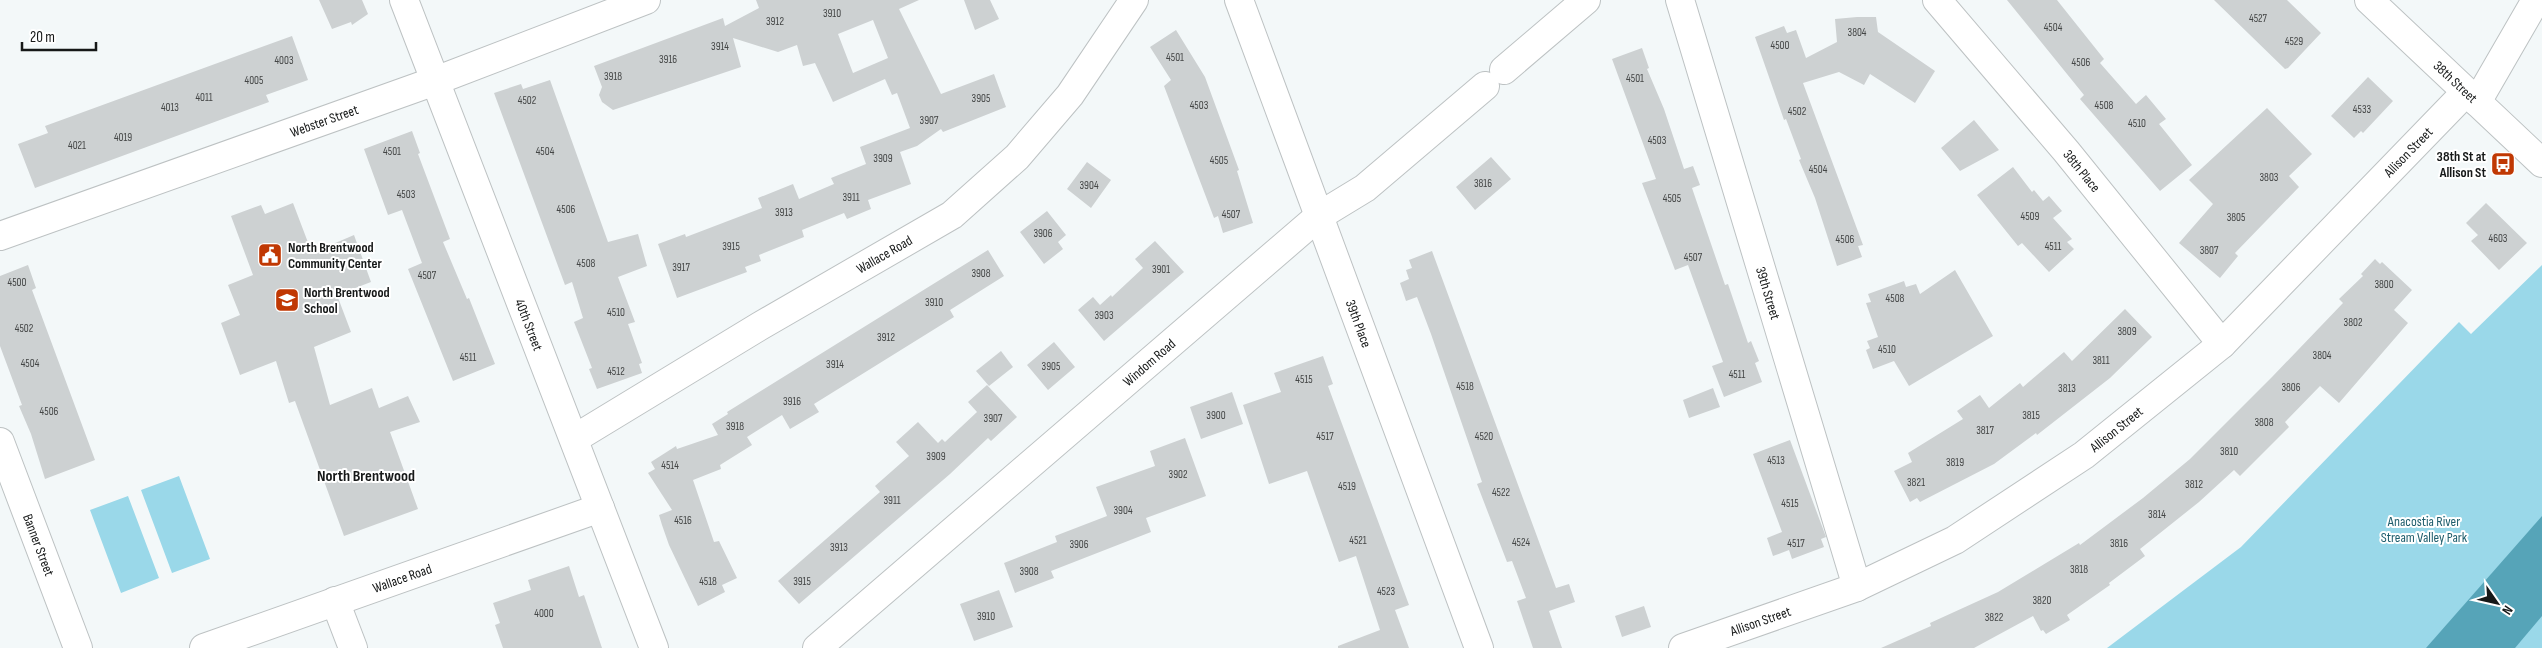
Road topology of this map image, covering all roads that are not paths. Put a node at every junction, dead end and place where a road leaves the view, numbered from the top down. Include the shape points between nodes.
1 (404, 0) edge
2 (646, 0) edge
3 (1134, 0) edge
4 (1240, 0) edge
5 (1586, 0) edge
6 (1680, 0) edge
7 (1937, 0) edge
8 (2369, 0) edge
9 (2536, 0) edge
10 (435, 80) junction
11 (2472, 97) junction
12 (2542, 163) edge
13 (1319, 216) junction
14 (0, 236) edge
15 (2222, 344) junction
16 (574, 439) junction
17 (0, 442) edge
18 (600, 508) junction
19 (1857, 586) junction
20 (335, 601) junction
21 (78, 648) edge
22 (204, 648) edge
23 (353, 648) edge
24 (654, 648) edge
25 (817, 648) edge
26 (1479, 648) edge
27 (1683, 648) edge

1 - 10 street, 40th Street
2 - 10 street, Webster Street
3 - 16 street, Wallace Road via 1070,94 1023,150 952,215
4 - 13 street, 39th Place
5 - 13 street, Windom Road via 1365,188
6 - 19 street, 39th Street
7 - 15 street, 38th Place via 2066,151
8 - 11 street, 38th Street
9 - 11 street, Allison Street
10 - 14 street, Webster Street
10 - 16 street, 40th Street
11 - 12 street, 38th Street
11 - 15 street, Allison Street
13 - 25 street, Windom Road
13 - 26 street, 39th Place
15 - 19 street, Allison Street via 2076,461 1955,540
16 - 18 street, 40th Street
17 - 21 street, Banner Street
18 - 20 street, Wallace Road
18 - 24 street, 40th Street
19 - 27 street, Allison Street
20 - 22 street, Wallace Road
20 - 23 street

